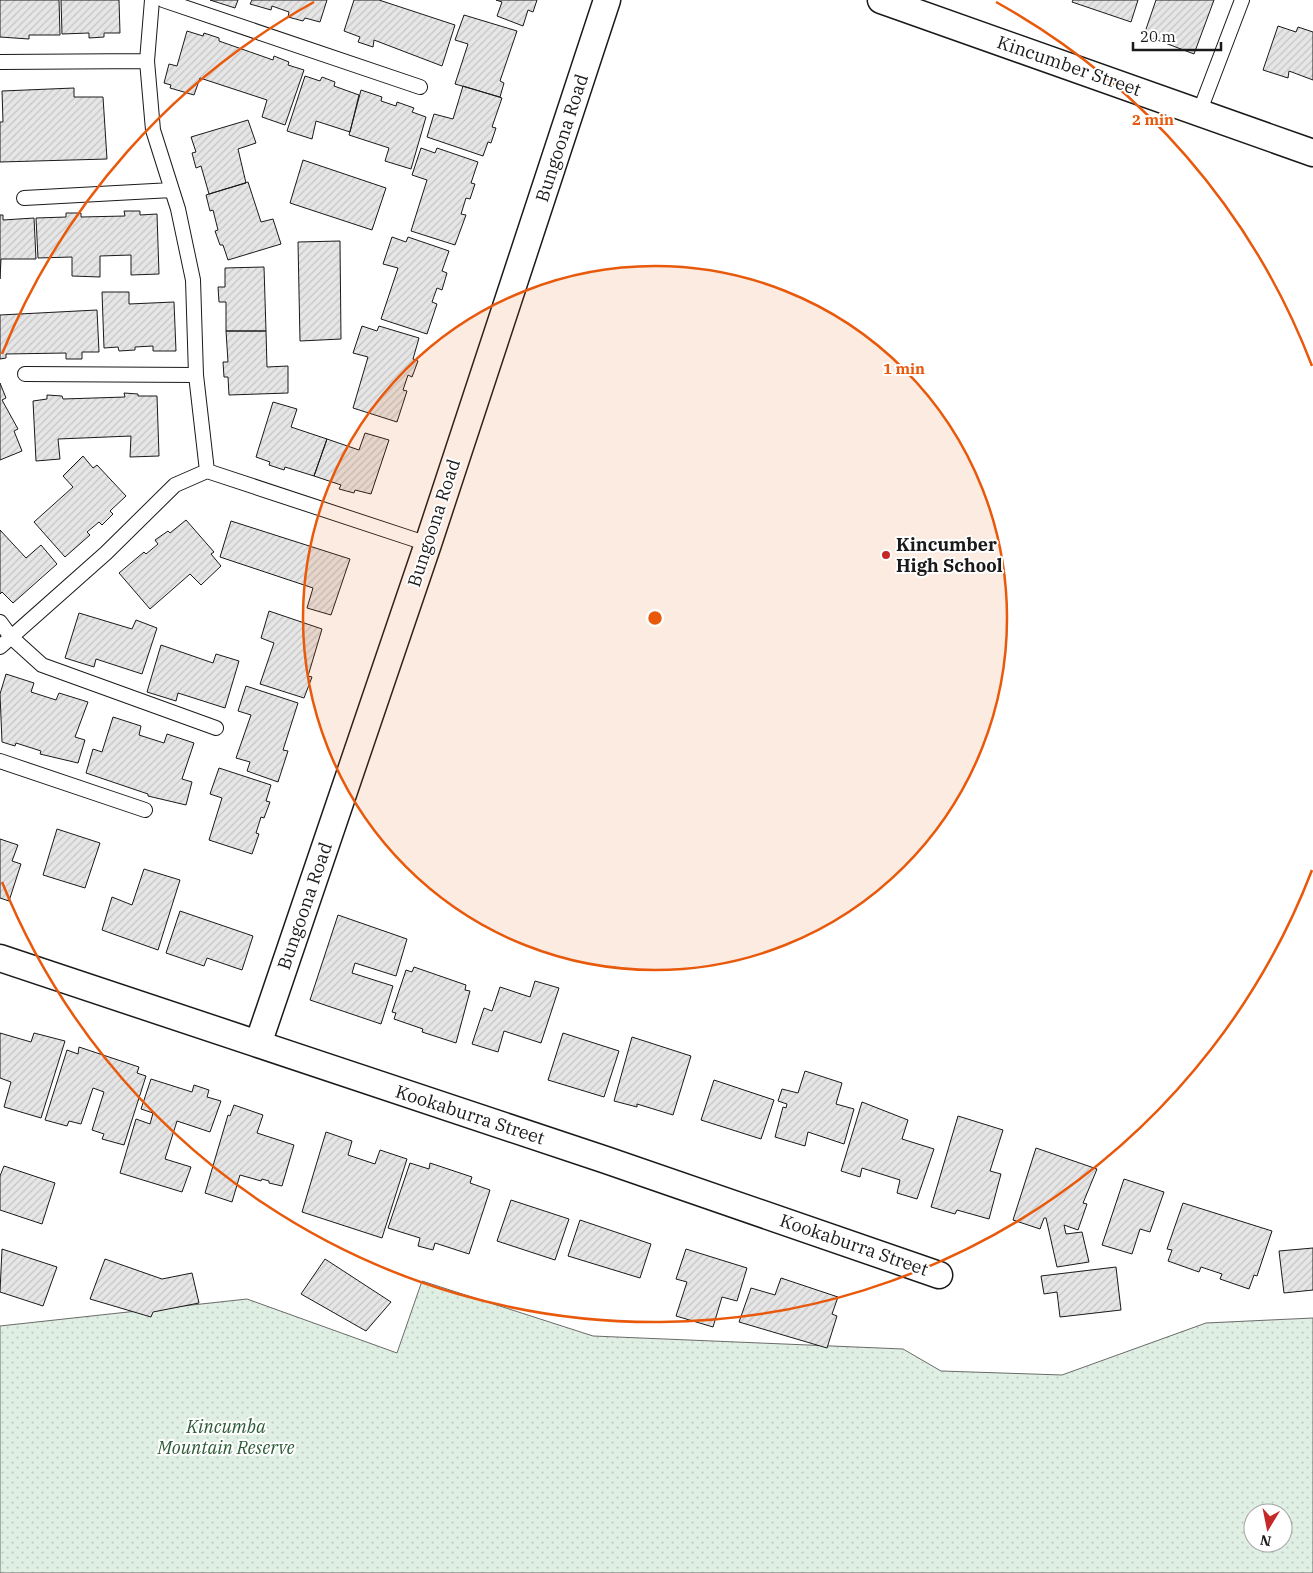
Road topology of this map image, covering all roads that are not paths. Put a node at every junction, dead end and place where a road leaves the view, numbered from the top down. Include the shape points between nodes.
1 (152, 0) edge
2 (163, 0) edge
3 (607, 0) edge
4 (881, 0) edge
5 (1242, 0) edge
6 (147, 61) junction
7 (0, 62) edge
8 (420, 87) dead end
9 (1200, 112) junction
10 (1313, 153) edge
11 (172, 190) junction
12 (24, 198) dead end
13 (24, 374) dead end
14 (196, 376) junction
15 (207, 471) junction
16 (428, 544) junction
17 (0, 622) edge
18 (11, 637) junction
19 (0, 647) edge
20 (216, 728) dead end
21 (0, 761) edge
22 (145, 810) dead end
23 (0, 958) edge
24 (258, 1044) junction
25 (939, 1275) dead end

1 - 6 lane
2 - 8 lane
3 - 16 street, Bungoona Road
4 - 9 street, Kincumber Street
5 - 9 lane
6 - 7 lane
6 - 11 lane via 153,130
9 - 10 street, Kincumber Street
11 - 12 lane
11 - 14 lane via 193,280
13 - 14 lane
14 - 15 lane
15 - 16 lane
15 - 18 lane via 175,485 106,553
16 - 24 street, Bungoona Road
17 - 18 lane
18 - 19 lane
18 - 20 lane via 42,665
21 - 22 lane
23 - 24 street, Kookaburra Street
24 - 25 street, Kookaburra Street

